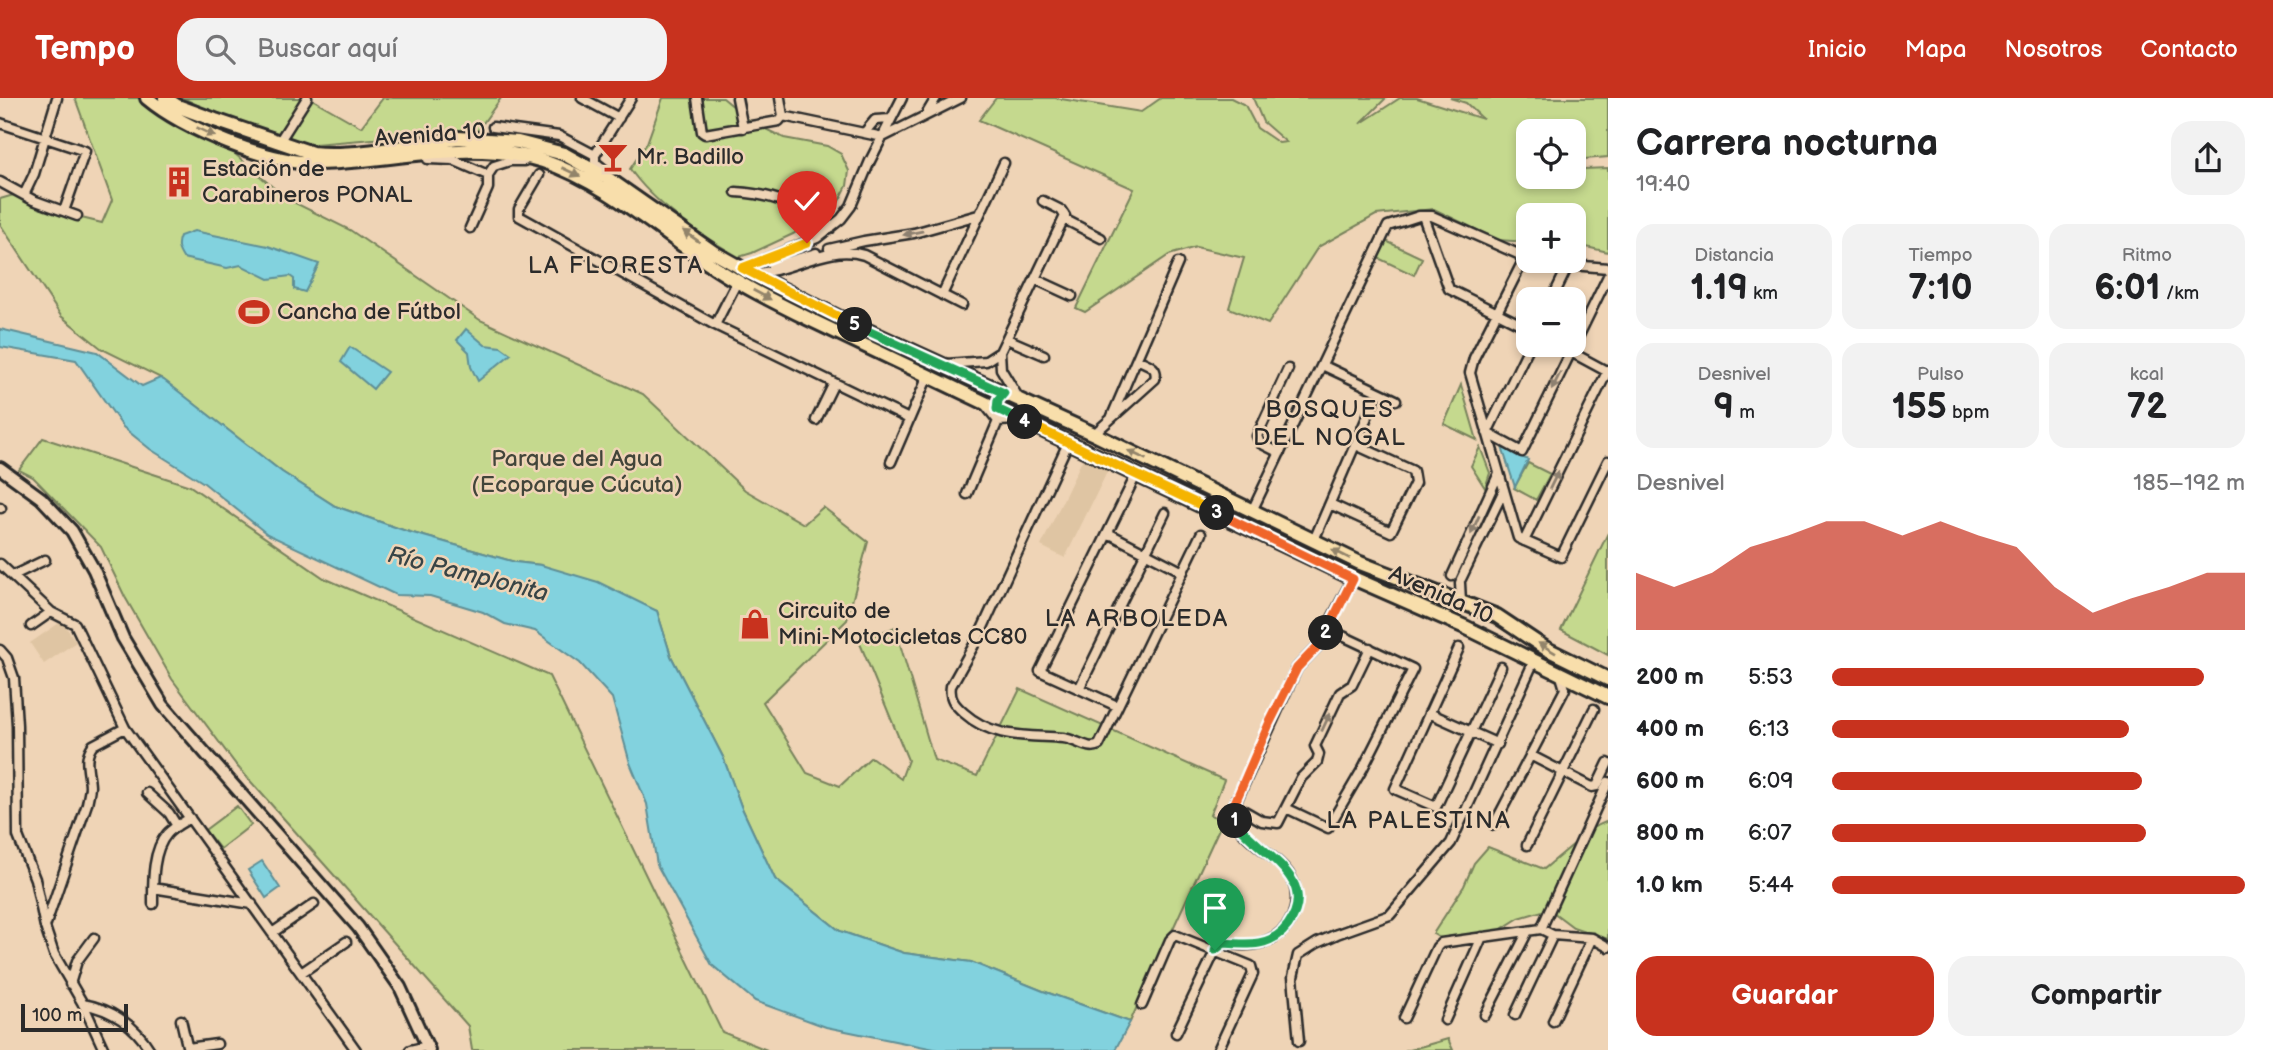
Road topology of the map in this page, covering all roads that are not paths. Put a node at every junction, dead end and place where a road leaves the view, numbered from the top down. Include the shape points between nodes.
1 (57, 98) edge
2 (147, 98) edge
3 (164, 98) edge
4 (307, 98) edge
5 (582, 98) edge
6 (631, 98) edge
7 (697, 98) edge
8 (737, 98) edge
9 (780, 98) edge
10 (902, 98) edge
11 (936, 98) edge
12 (957, 99) edge
13 (927, 113) junction
14 (783, 116) junction
15 (619, 118) junction
16 (891, 119) junction
17 (0, 123) edge
18 (493, 127) dead end
19 (743, 128) junction
20 (865, 132) junction
21 (883, 136) junction
22 (44, 139) junction
23 (279, 142) junction
24 (595, 155) junction
25 (396, 156) junction
26 (541, 160) junction
27 (1004, 163) dead end
28 (488, 175) junction
29 (539, 175) dead end
30 (604, 176) junction
31 (0, 182) edge
32 (736, 192) dead end
33 (24, 195) junction
34 (1043, 201) dead end
35 (64, 211) junction
36 (978, 215) junction
37 (77, 216) dead end
38 (1423, 216) junction
39 (1064, 219) junction
40 (470, 228) dead end
41 (830, 229) junction
42 (1101, 238) dead end
43 (1516, 254) edge
44 (1178, 263) dead end
45 (1586, 266) edge
46 (1608, 268) edge
47 (752, 271) junction
48 (775, 271) junction
49 (1517, 273) edge
50 (1608, 276) edge
51 (1035, 279) junction
52 (737, 282) junction
53 (775, 285) junction
54 (942, 295) junction
55 (1072, 296) dead end
56 (961, 305) dead end
57 (1497, 313) junction
58 (1586, 320) edge
59 (1516, 322) edge
60 (715, 325) junction
61 (1006, 339) junction
62 (1000, 352) junction
63 (1044, 355) dead end
64 (1524, 357) edge
65 (1568, 357) edge
66 (1580, 357) edge
67 (1137, 359) junction
68 (940, 363) junction
69 (1322, 366) junction
70 (1288, 369) dead end
71 (1608, 371) edge
72 (928, 376) junction
73 (834, 383) junction
74 (984, 384) junction
75 (1004, 393) junction
76 (1021, 400) junction
77 (1396, 400) dead end
78 (980, 401) junction
79 (1374, 401) dead end
80 (997, 415) junction
81 (1112, 416) junction
82 (909, 419) junction
83 (816, 420) dead end
84 (1487, 433) junction
85 (1094, 434) junction
86 (1068, 443) junction
87 (1356, 445) junction
88 (1280, 453) junction
89 (1608, 461) edge
90 (891, 462) dead end
91 (0, 467) edge
92 (1499, 473) junction
93 (1136, 475) junction
94 (1504, 490) junction
95 (967, 494) dead end
96 (1330, 504) junction
97 (1252, 511) junction
98 (1165, 513) dead end
99 (1108, 533) junction
100 (1201, 534) dead end
101 (1314, 540) junction
102 (1524, 541) junction
103 (1145, 554) junction
104 (45, 560) dead end
105 (0, 564) edge
106 (1182, 572) junction
107 (14, 575) junction
108 (1353, 579) junction
109 (1456, 580) junction
110 (1435, 593) junction
111 (1467, 604) junction
112 (51, 612) junction
113 (1497, 616) junction
114 (31, 626) dead end
115 (1465, 628) junction
116 (1328, 629) junction
117 (1489, 639) junction
118 (1370, 648) junction
119 (1459, 648) dead end
120 (0, 650) edge
121 (1534, 662) junction
122 (1501, 667) dead end
123 (1561, 676) junction
124 (1608, 679) edge
125 (1584, 686) junction
126 (1079, 689) junction
127 (1565, 689) junction
128 (1608, 697) edge
129 (1117, 706) junction
130 (1594, 709) dead end
131 (1429, 713) junction
132 (125, 728) junction
133 (1472, 731) junction
134 (1498, 744) junction
135 (1530, 755) junction
136 (1608, 763) edge
137 (1564, 772) junction
138 (1608, 782) edge
139 (147, 793) dead end
140 (1234, 805) junction
141 (1286, 807) junction
142 (190, 818) junction
143 (1494, 825) dead end
144 (177, 826) junction
145 (1527, 845) dead end
146 (153, 888) junction
147 (153, 904) dead end
148 (252, 904) junction
149 (314, 904) dead end
150 (45, 927) junction
151 (1541, 929) junction
152 (1528, 930) junction
153 (272, 933) junction
154 (1553, 935) junction
155 (1482, 937) junction
156 (94, 938) dead end
157 (1592, 938) junction
158 (346, 942) dead end
159 (1608, 947) edge
160 (1215, 950) junction
161 (301, 973) junction
162 (70, 984) junction
163 (83, 1004) junction
164 (1142, 1004) dead end
165 (1485, 1015) dead end
166 (1515, 1015) dead end
167 (1404, 1018) dead end
168 (181, 1020) dead end
169 (1445, 1020) dead end
170 (1553, 1021) dead end
171 (1175, 1033) dead end
172 (1299, 1041) dead end
173 (217, 1044) dead end
174 (428, 1048) edge
175 (188, 1049) edge
176 (104, 1050) edge
177 (150, 1050) edge
178 (356, 1050) edge
179 (411, 1050) edge
180 (1218, 1050) edge

1 - 22 street
2 -> 25 main road, Avenida 10 via 214,137 286,159 317,163
3 - 23 main road, Avenida 10
4 - 23 street
5 - 15 street
6 - 15 street
7 - 19 street via 704,134
8 - 19 street
9 - 14 street
10 - 16 street
11 - 13 street
12 - 13 street
13 - 21 street
14 - 19 street via 779,121
14 - 20 street
15 - 24 street
16 - 20 street via 875,120
16 - 21 street
17 - 22 street
18 - 24 street via 559,136
20 - 21 street
21 - 41 street via 851,206
22 - 33 street
22 - 35 street via 85,151
23 - 30 main road, Avenida 10 via 327,155 458,138 496,139 564,154
24 - 30 street
25 - 26 main road, Avenida 10 via 489,150
25 - 28 street via 446,159
26 - 28 street via 500,163
26 -> 52 main road, Avenida 10 via 603,190
27 - 36 street
28 - 40 street via 488,188
29 - 60 street via 519,216
47 -> 30 main road, Avenida 10 via 713,252
31 - 33 street
32 - 41 street via 787,202
33 - 35 street
34 - 39 street via 1061,210
35 - 37 street
36 -> 47 street
36 - 54 street
38 - 43 street
38 - 57 street via 1448,287
38 - 69 street via 1386,228
39 - 42 street
39 - 51 street
41 - 47 street
44 - 67 street
45 - 46 street
47 - 48 street
47 - 53 main road, Avenida 10
48 - 53 street
48 - 54 street via 850,252
49 - 57 street
50 - 58 street
51 - 55 street
51 - 61 street
52 - 60 street
52 -> 72 main road, Avenida 10
53 - 68 main road, Avenida 10
54 - 56 street
57 - 59 street
57 - 84 street via 1470,373
60 - 73 street
61 - 62 street
61 - 63 street
62 - 68 street via 971,364
62 - 76 street via 1001,369
64 - 84 street
65 -> 84 street via 1522,452
66 - 71 street
67 - 81 street
67 - 81 street via 1154,368 1155,379
68 - 74 main road, Avenida 10
69 - 77 street
69 - 88 street
70 - 88 street via 1257,436 1260,443
102 -> 71 street
72 - 78 main road, Avenida 10
72 - 82 street
73 - 82 street
73 - 83 street
74 - 75 main road, Avenida 10
74 - 78 main road
75 - 76 main road, Avenida 10
75 - 80 main road via 998,400
76 - 85 main road, Avenida 10
78 - 80 main road, Avenida 10
79 - 87 street
80 - 86 main road, Avenida 10
80 - 95 street
81 - 85 street
82 - 90 street
84 - 92 street
97 -> 85 main road, Avenida 10
86 - 93 main road, Avenida 10
86 - 129 street via 950,694 961,710 990,731 1068,739 1091,748 1099,745
87 - 96 street
87 - 96 street via 1413,471 1415,483 1391,532
88 - 97 street
89 - 102 street via 1561,557
91 - 174 main road via 41,498 72,531 123,638 163,705 358,927 400,988
92 - 94 street
92 -> 109 street
93 - 99 street
93 - 108 main road, Avenida 10
94 - 102 street via 1518,538
94 - 109 street
96 - 101 street
97 - 101 main road, Avenida 10
98 - 103 street
99 - 103 street
99 - 126 street via 1040,671
100 - 106 street
110 -> 101 main road, Avenida 10
103 - 106 street
103 - 126 street
104 - 107 street
105 - 107 street
106 - 129 street
107 - 112 street
108 - 115 main road, Avenida 10
108 - 116 street
109 - 110 street
109 - 111 street
110 - 111 main road, Avenida 10
111 - 113 main road, Avenida 10
111 - 115 main road via 1476,612
112 - 114 street
112 - 132 street via 75,624
113 - 117 main road via 1488,626
124 -> 113 main road, Avenida 10 via 1545,648
115 - 117 main road, Avenida 10
116 - 118 street
116 - 140 street via 1297,668
117 - 121 main road, Avenida 10
141 -> 118 street via 1301,778 1317,762 1315,746 1340,693 1352,685
118 - 141 street via 1413,669 1363,768 1328,828
119 - 131 street
120 - 150 street via 13,678 18,836 35,879
121 - 123 main road, Avenida 10
121 - 134 street
122 - 133 street
123 - 125 main road, Avenida 10
123 - 127 street
125 - 127 street
125 - 128 main road, Avenida 10
126 - 129 street
127 - 135 street
130 - 137 street
131 - 133 street
131 - 133 street via 1395,789 1436,807
132 - 142 street
132 - 150 street via 90,749 87,804
133 - 134 street
134 - 172 street via 1456,835 1401,904 1390,915 1326,938 1298,955 1293,977
135 - 137 street
135 - 143 street
136 - 137 street via 1595,787
137 - 145 street
138 - 151 street
139 - 144 street
140 - 141 street via 1262,821 1278,823
140 - 160 street via 1240,828 1291,877 1296,902 1291,920 1272,939 1253,945 1224,943
142 - 144 street
142 - 148 street
144 - 146 street via 163,840
146 - 147 street
146 - 148 street
148 - 153 street
149 - 153 street
150 - 162 street
151 - 152 street
151 - 154 street
152 - 155 street
152 - 165 street
153 - 161 street
154 - 157 street
154 - 166 street
155 - 167 street via 1437,947
155 - 169 street
156 - 162 street via 77,961
157 - 159 street
157 - 170 street
158 - 161 street
160 - 164 street via 1175,935
160 - 171 street
160 - 180 street via 1251,966 1253,972
161 - 178 street
162 - 163 street
163 - 176 street
163 - 177 street via 129,1024
168 - 175 street
173 - 175 street
174 - 179 street

